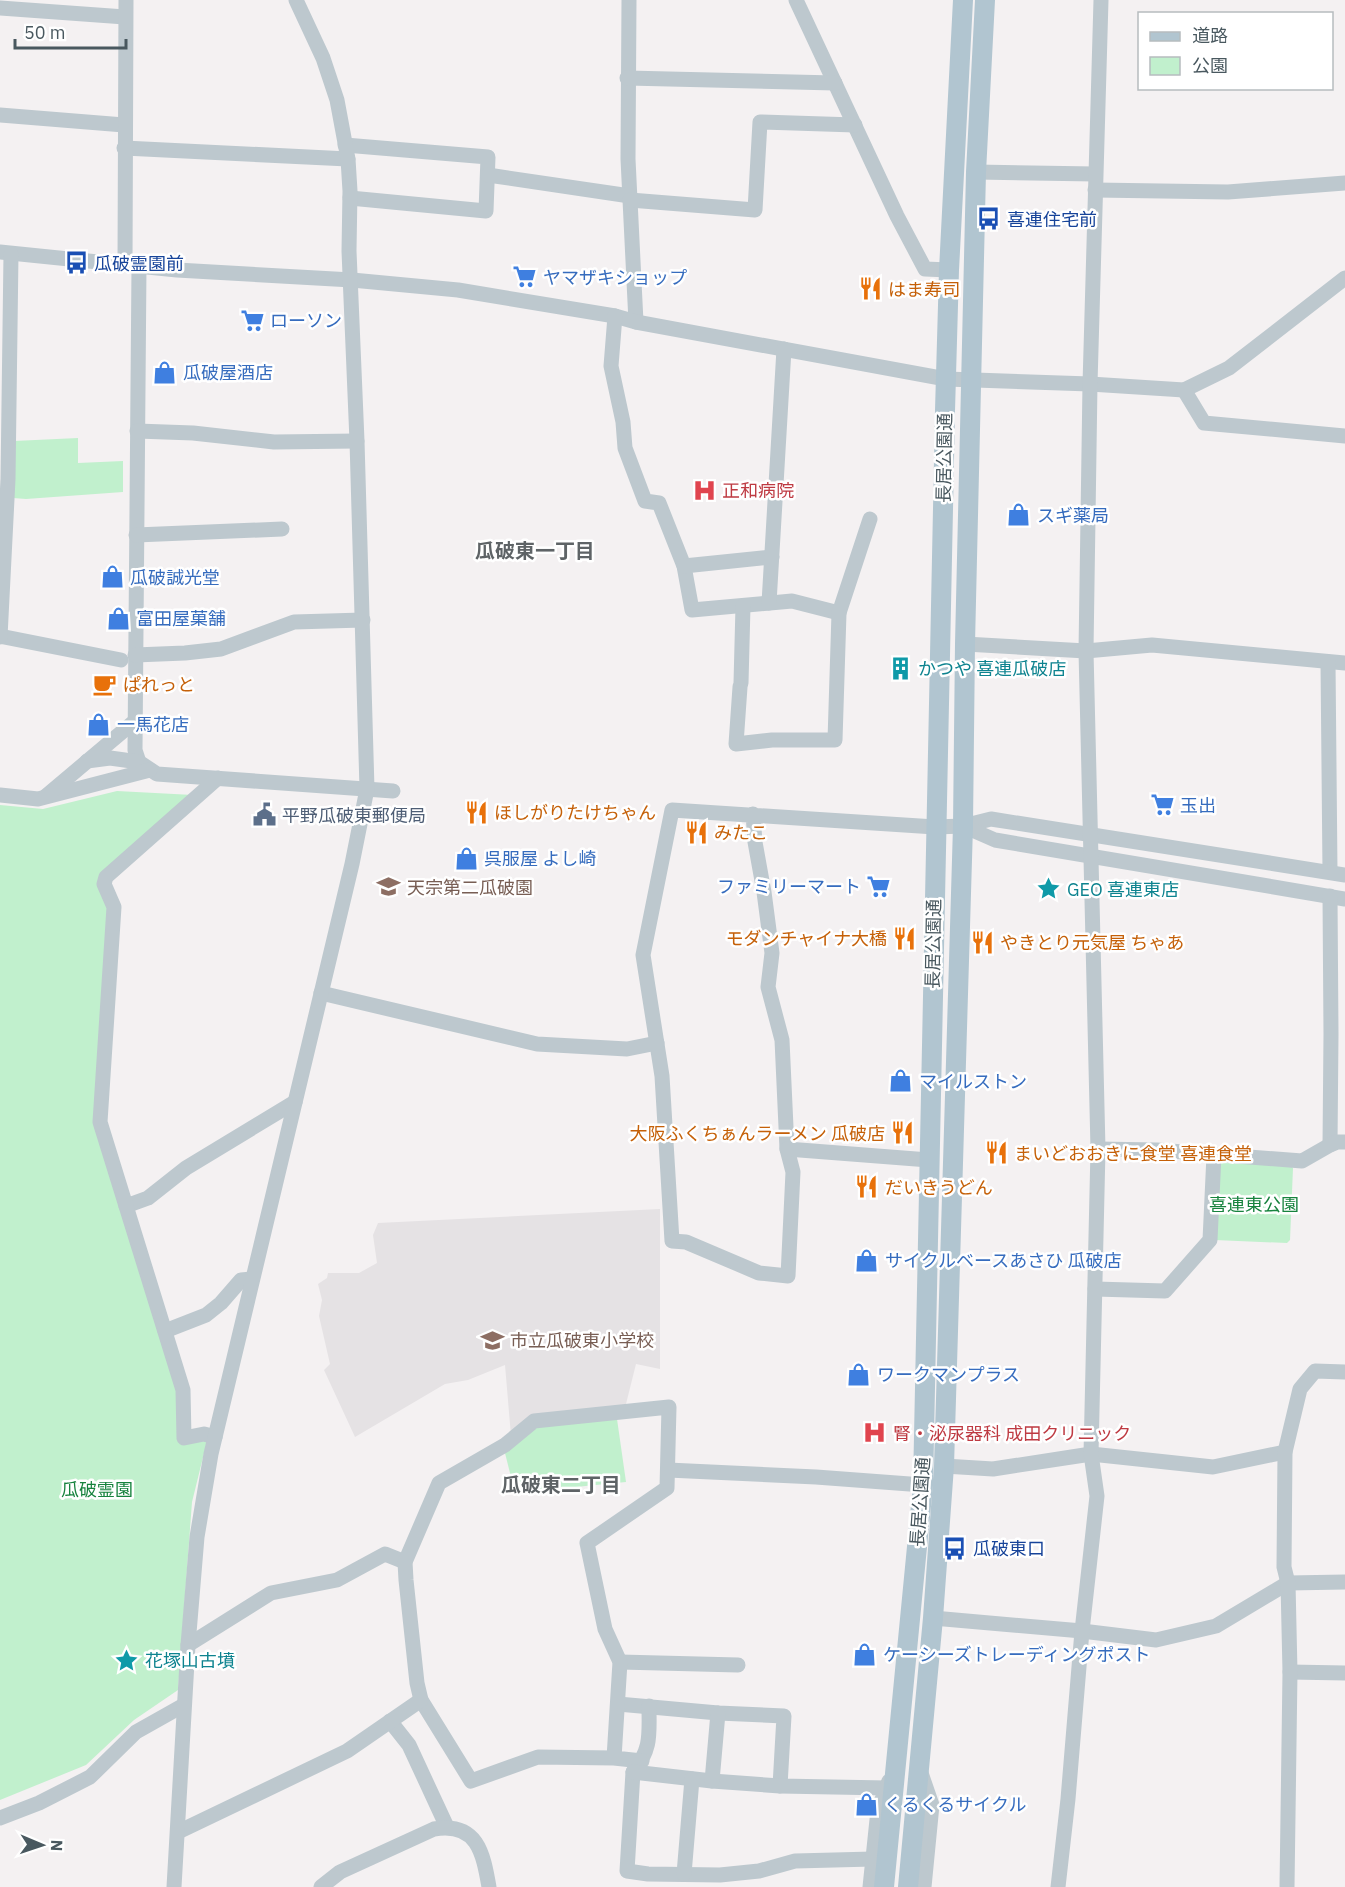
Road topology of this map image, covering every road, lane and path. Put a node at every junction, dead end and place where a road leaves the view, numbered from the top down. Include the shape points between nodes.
1 (126, 0) edge
2 (296, 0) edge
3 (629, 0) edge
4 (796, 0) edge
5 (963, 0) edge
6 (985, 0) edge
7 (1101, 0) edge
8 (0, 8) edge
9 (125, 17) junction
10 (627, 78) junction
11 (835, 83) junction
12 (0, 115) edge
13 (124, 125) junction
14 (855, 125) junction
15 (124, 148) junction
16 (346, 152) junction
17 (976, 172) junction
18 (488, 175) junction
19 (1095, 182) junction
20 (1345, 183) edge
21 (350, 198) junction
22 (630, 198) junction
23 (6, 253) edge
24 (132, 265) junction
25 (949, 270) junction
26 (1345, 278) edge
27 (352, 280) junction
28 (615, 316) junction
29 (636, 322) junction
30 (784, 349) junction
31 (946, 379) junction
32 (970, 381) junction
33 (1090, 384) junction
34 (1184, 390) junction
35 (137, 431) junction
36 (1345, 436) edge
37 (357, 441) junction
38 (870, 519) dead end
39 (282, 530) dead end
40 (136, 535) junction
41 (772, 557) junction
42 (684, 566) junction
43 (769, 603) junction
44 (743, 606) junction
45 (839, 613) junction
46 (363, 620) junction
47 (0, 637) edge
48 (965, 644) junction
49 (1086, 651) junction
50 (128, 658) junction
51 (1328, 662) junction
52 (1345, 663) edge
53 (135, 721) junction
54 (87, 761) junction
55 (145, 766) junction
56 (218, 778) junction
57 (367, 789) junction
58 (393, 791) dead end
59 (0, 795) edge
60 (44, 798) junction
61 (753, 814) junction
62 (963, 826) junction
63 (935, 827) junction
64 (1090, 833) junction
65 (1090, 855) junction
66 (1337, 873) edge
67 (1337, 898) edge
68 (321, 993) junction
69 (1338, 1035) edge
70 (657, 1043) junction
71 (295, 1102) junction
72 (1337, 1143) edge
73 (787, 1149) junction
74 (1098, 1149) junction
75 (1214, 1155) junction
76 (929, 1160) junction
77 (126, 1206) junction
78 (252, 1279) junction
79 (1095, 1289) junction
80 (165, 1331) junction
81 (1345, 1372) edge
82 (215, 1437) junction
83 (1285, 1452) junction
84 (1091, 1454) junction
85 (944, 1466) junction
86 (668, 1470) junction
87 (923, 1485) junction
88 (405, 1562) junction
89 (1345, 1582) edge
90 (1288, 1583) junction
91 (933, 1618) junction
92 (1082, 1632) junction
93 (188, 1645) junction
94 (621, 1662) junction
95 (738, 1665) dead end
96 (1290, 1672) junction
97 (1345, 1673) edge
98 (421, 1700) junction
99 (618, 1704) junction
100 (184, 1705) junction
101 (649, 1706) junction
102 (718, 1713) junction
103 (390, 1721) junction
104 (614, 1758) junction
105 (896, 1764) junction
106 (638, 1767) junction
107 (919, 1767) junction
108 (692, 1779) junction
109 (712, 1781) junction
110 (780, 1786) junction
111 (886, 1788) junction
112 (0, 1818) edge
113 (447, 1827) junction
114 (178, 1832) junction
115 (873, 1858) junction
116 (684, 1874) junction
117 (648, 1880) edge
118 (174, 1887) edge
119 (321, 1887) edge
120 (489, 1887) edge
121 (870, 1887) edge
122 (884, 1887) edge
123 (908, 1887) edge
124 (924, 1887) edge
125 (1058, 1887) edge
126 (1287, 1887) edge

1 - 9 street
2 - 16 street via 337,100
3 - 10 street
4 - 11 street
5 - 25 main road, 長居公園通
6 - 17 main road, 長居公園通
7 - 19 street
8 - 9 street
9 - 13 street
10 - 11 street
10 - 22 street
11 - 14 street
12 - 13 street
13 - 15 street
14 - 22 street via 760,122 755,210
14 - 25 street via 925,269
15 - 16 street
15 - 24 street
16 - 18 street via 488,157
16 - 21 street
17 - 19 street
17 - 32 main road, 長居公園通
18 - 21 street via 486,211
18 - 22 street
19 - 20 street via 1228,192
19 - 33 street
21 - 27 street
22 - 29 street
23 - 24 street
23 - 47 street via 8,478
24 - 27 street
24 - 35 street
25 - 31 main road, 長居公園通
26 - 34 street via 1229,368
27 - 28 street via 458,290
27 - 37 street
28 - 29 street
28 - 42 street via 611,366 625,448 645,501 659,503
29 - 30 street
30 - 31 street
30 - 41 street
31 - 32 street
31 - 63 main road, 長居公園通
32 - 33 street
32 - 48 main road, 長居公園通
33 - 34 street
33 - 49 street
34 - 36 street via 1204,423
35 - 37 street via 274,442
35 - 40 street
37 - 46 street
38 - 45 street
39 - 40 street
40 - 50 street
41 - 42 street
41 - 43 street
42 - 44 street via 692,610
43 - 44 street
43 - 45 street via 792,601
44 - 45 street via 736,744 835,740
46 - 50 street via 294,622 221,649
46 - 57 street
47 - 50 street
48 - 49 street
48 - 62 main road, 長居公園通
49 - 51 street via 1152,645
49 - 64 street
50 - 53 street
51 - 52 street
51 - 66 street
53 - 54 street
53 - 55 street via 135,750
54 - 55 street via 110,758
54 - 60 street
55 - 56 street via 157,774
55 - 60 street
56 - 57 street
56 - 77 street via 106,878 104,884 114,907 99,1122
57 - 58 street
57 - 68 street
59 - 60 street
61 - 63 street
61 - 70 street via 672,810 643,955
61 - 73 street via 772,953 768,987 782,1040
62 - 63 street
62 - 64 street via 991,819
62 - 65 street via 995,840
62 - 85 main road, 長居公園通
63 - 76 main road, 長居公園通
64 - 65 street
64 - 66 street
65 - 67 street
65 - 74 street
67 - 69 street
68 - 70 street via 537,1044 627,1049
68 - 71 street
69 - 72 street
70 - 73 street via 672,1241 686,1242 759,1273 788,1276 793,1172
71 - 77 street via 186,1168 148,1198
71 - 78 street
72 - 75 street via 1302,1161
73 - 76 street
74 - 75 street
74 - 79 street
75 - 79 street via 1210,1240 1165,1292
76 - 87 main road, 長居公園通
77 - 80 street
78 - 80 street via 241,1280 206,1315
78 - 82 street
79 - 84 street
80 - 82 street via 183,1390 184,1438 204,1434
81 - 83 street via 1315,1371 1300,1389
82 - 93 street via 196,1537
83 - 84 street via 1213,1467
83 - 90 street via 1284,1567
84 - 85 street via 993,1469
84 - 92 street via 1097,1496
85 - 91 main road, 長居公園通
86 - 87 street
86 - 88 street via 669,1407 534,1421 505,1445 438,1483
86 - 94 street via 667,1488 587,1543 605,1629
87 - 105 main road, 長居公園通
88 - 93 street via 386,1554 337,1580 271,1593
88 - 98 street
89 - 90 street
90 - 92 street via 1216,1626 1156,1640
90 - 96 street
91 - 92 street
91 - 107 main road, 長居公園通
92 - 125 street
93 - 100 street
94 - 95 street
94 - 99 street
96 - 97 street
96 - 126 street
98 - 103 street
98 - 104 street via 471,1782 538,1757
99 - 101 street
99 - 104 street
100 - 112 street via 136,1732 90,1777
100 - 114 street
101 - 102 street
101 - 106 street via 647,1750
102 - 109 street
102 - 110 street via 784,1716
103 - 113 street via 409,1745
103 - 114 street via 347,1751
104 - 106 street
105 - 111 street
105 - 122 main road, 長居公園通
106 - 108 street
106 - 117 street via 627,1871
107 - 123 main road, 長居公園通
107 - 124 street via 932,1805
108 - 109 street
108 - 116 street
109 - 110 street
110 - 111 street
111 - 115 street via 878,1810
113 - 119 street via 434,1829 340,1872
113 - 120 street via 468,1833 478,1844
114 - 118 street
115 - 116 street via 795,1861 759,1871 720,1875
115 - 121 street
116 - 117 street

